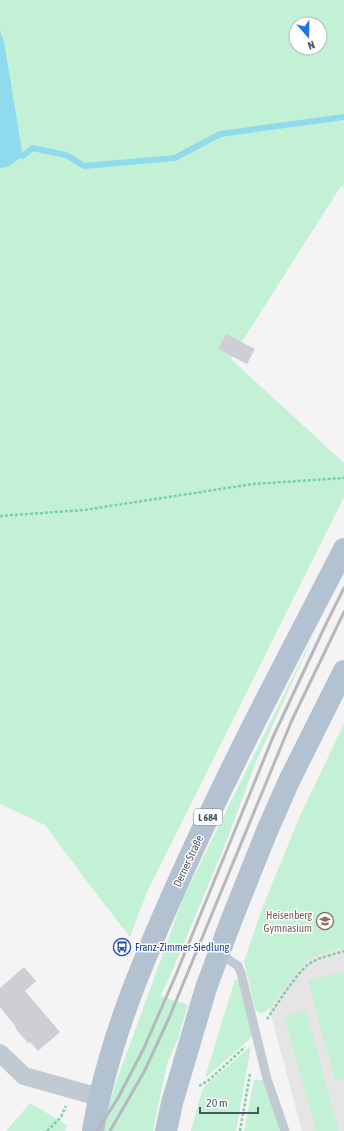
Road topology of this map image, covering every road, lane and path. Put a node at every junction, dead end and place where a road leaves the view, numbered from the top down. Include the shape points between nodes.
1 (344, 478) edge
2 (0, 516) edge
3 (344, 549) edge
4 (344, 671) edge
5 (344, 952) edge
6 (219, 953) junction
7 (257, 1036) junction
8 (0, 1053) edge
9 (250, 1072) dead end
10 (99, 1097) junction
11 (172, 1103) junction
12 (67, 1106) dead end
13 (47, 1131) edge
14 (93, 1131) edge
15 (166, 1131) edge
16 (240, 1131) edge
17 (285, 1131) edge

1 - 2 path via 254,484 84,510
3 - 10 main road, Derner Straße / L 684 via 262,706 191,852 125,1011
4 - 6 main road via 289,781
5 - 7 path via 318,959 301,971
6 - 7 lane via 238,966
6 - 11 main road
7 - 11 path via 208,1080
7 - 17 lane via 267,1079
8 - 10 street via 24,1076
9 - 16 path
10 - 14 main road, L 684
11 - 15 main road
12 - 13 path via 61,1117

